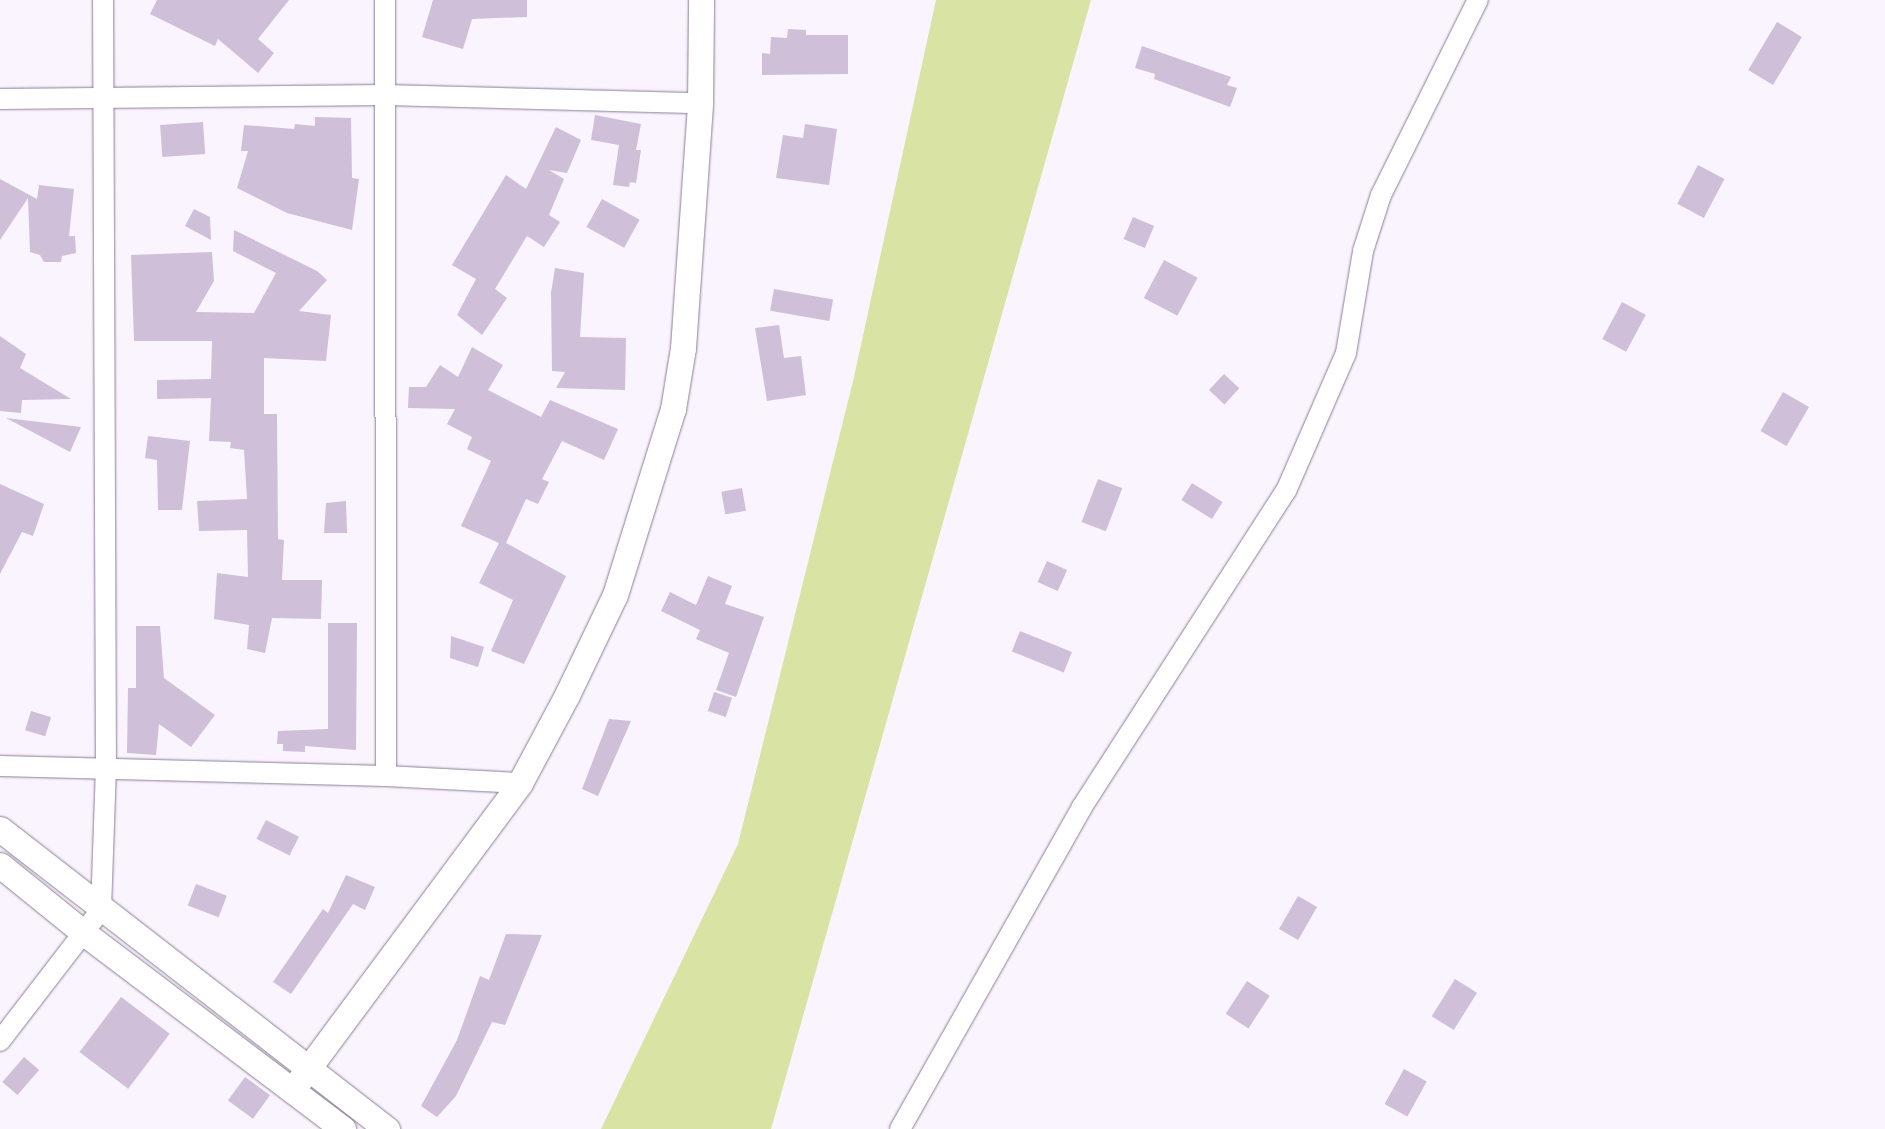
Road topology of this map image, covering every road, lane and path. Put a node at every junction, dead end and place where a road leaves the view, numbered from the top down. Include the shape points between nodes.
1 (103, 0) edge
2 (385, 0) edge
3 (700, 0) edge
4 (1478, 0) edge
5 (385, 95) junction
6 (0, 99) edge
7 (104, 100) junction
8 (700, 103) junction
9 (0, 766) edge
10 (106, 770) junction
11 (386, 776) junction
12 (520, 783) junction
13 (0, 829) edge
14 (0, 865) edge
15 (101, 910) junction
16 (84, 933) junction
17 (0, 1041) edge
18 (310, 1069) junction
19 (293, 1089) junction
20 (343, 1129) edge
21 (387, 1129) edge
22 (900, 1129) edge

1 - 7 street
2 - 5 street
3 - 8 street
4 - 22 street via 1381,195 1363,251 1346,353 1286,491 1082,807
5 - 7 street
5 - 8 street
5 - 11 street
6 - 7 street
7 - 10 street
8 - 12 street via 683,348 672,409 614,595 567,695
9 - 10 street
10 - 11 street
10 - 15 street
11 - 12 street
12 - 18 street
13 - 15 street
14 - 16 street
15 - 16 street
15 - 18 street
16 - 17 street
16 - 19 street
18 - 19 street
18 - 21 street
19 - 20 street

